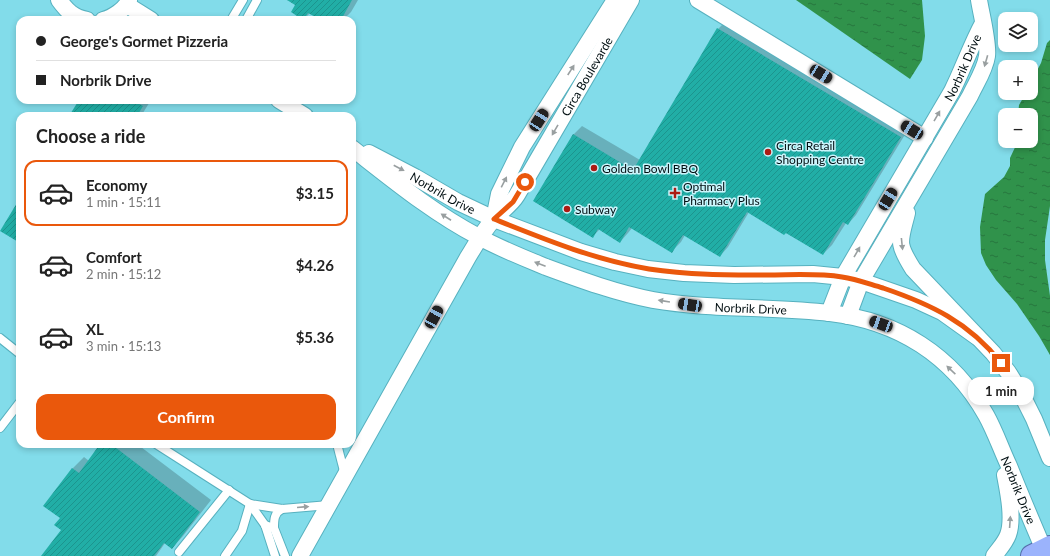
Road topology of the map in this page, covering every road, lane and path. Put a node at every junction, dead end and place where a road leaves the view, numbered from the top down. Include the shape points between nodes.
1 (59, 0) edge
2 (243, 0) edge
3 (257, 0) edge
4 (615, 0) edge
5 (631, 0) edge
6 (698, 0) edge
7 (979, 0) edge
8 (128, 2) edge
9 (76, 16) edge
10 (112, 16) edge
11 (146, 16) edge
12 (233, 16) edge
13 (248, 16) edge
14 (983, 22) junction
15 (286, 104) edge
16 (298, 112) edge
17 (925, 138) junction
18 (356, 146) edge
19 (356, 151) edge
20 (913, 192) junction
21 (494, 219) junction
22 (480, 238) junction
23 (843, 277) junction
24 (861, 281) junction
25 (829, 313) junction
26 (848, 316) junction
27 (977, 337) junction
28 (0, 338) edge
29 (16, 351) edge
30 (16, 407) edge
31 (1034, 419) junction
32 (0, 428) edge
33 (996, 436) junction
34 (1050, 444) edge
35 (162, 448) edge
36 (338, 448) edge
37 (1050, 458) edge
38 (345, 475) junction
39 (229, 490) junction
40 (250, 504) junction
41 (329, 505) junction
42 (282, 509) junction
43 (265, 525) junction
44 (274, 528) junction
45 (179, 552) dead end
46 (1043, 552) edge
47 (225, 556) edge
48 (275, 556) edge
49 (285, 556) edge
50 (300, 556) edge
51 (994, 556) edge

1 - 9 street
2 - 12 lane
3 - 13 lane
21 -> 4 street, Circa Boulevarde via 498,194 522,146
5 -> 21 street, Circa Boulevarde via 518,195
6 - 17 street
7 - 14 street, Norbrik Drive
8 - 10 street
8 - 11 street
17 -> 14 street, Norbrik Drive via 954,86
14 -> 20 street, Norbrik Drive via 988,55 985,65 970,96
15 - 16 street
23 -> 17 street, Norbrik Drive
18 -> 21 street, Norbrik Drive
22 -> 19 street, Norbrik Drive via 406,190
20 - 24 street, Norbrik Drive
20 -> 27 street, Norbrik Drive via 901,235 900,245 904,255 913,269
21 - 22 street
21 - 23 street, Norbrik Drive via 581,252 648,268 684,273 813,274
25 -> 22 street, Norbrik Drive via 690,305 652,300 587,282 513,254
22 - 38 street
23 - 24 street, Norbrik Drive
23 - 25 street, Norbrik Drive
24 - 26 street, Norbrik Drive
24 - 27 street, Norbrik Drive via 942,312
25 - 26 street, Norbrik Drive
33 -> 26 street, Norbrik Drive via 972,394 956,374 938,358 907,335 873,321
27 - 31 street, Norbrik Drive via 1008,372
28 - 29 lane
30 - 32 lane
31 - 34 street
31 - 37 street, Norbrik Drive
33 - 46 street, Norbrik Drive
51 -> 33 street via 1009,533 1010,514 1005,474
35 - 39 lane
36 - 38 lane
38 - 41 street
39 - 40 lane
39 - 45 lane
40 - 42 lane
40 - 43 lane
40 - 47 lane via 242,531
42 -> 41 lane
41 - 50 street
42 - 44 lane via 274,517
43 - 44 lane
43 - 48 lane
44 - 49 lane

